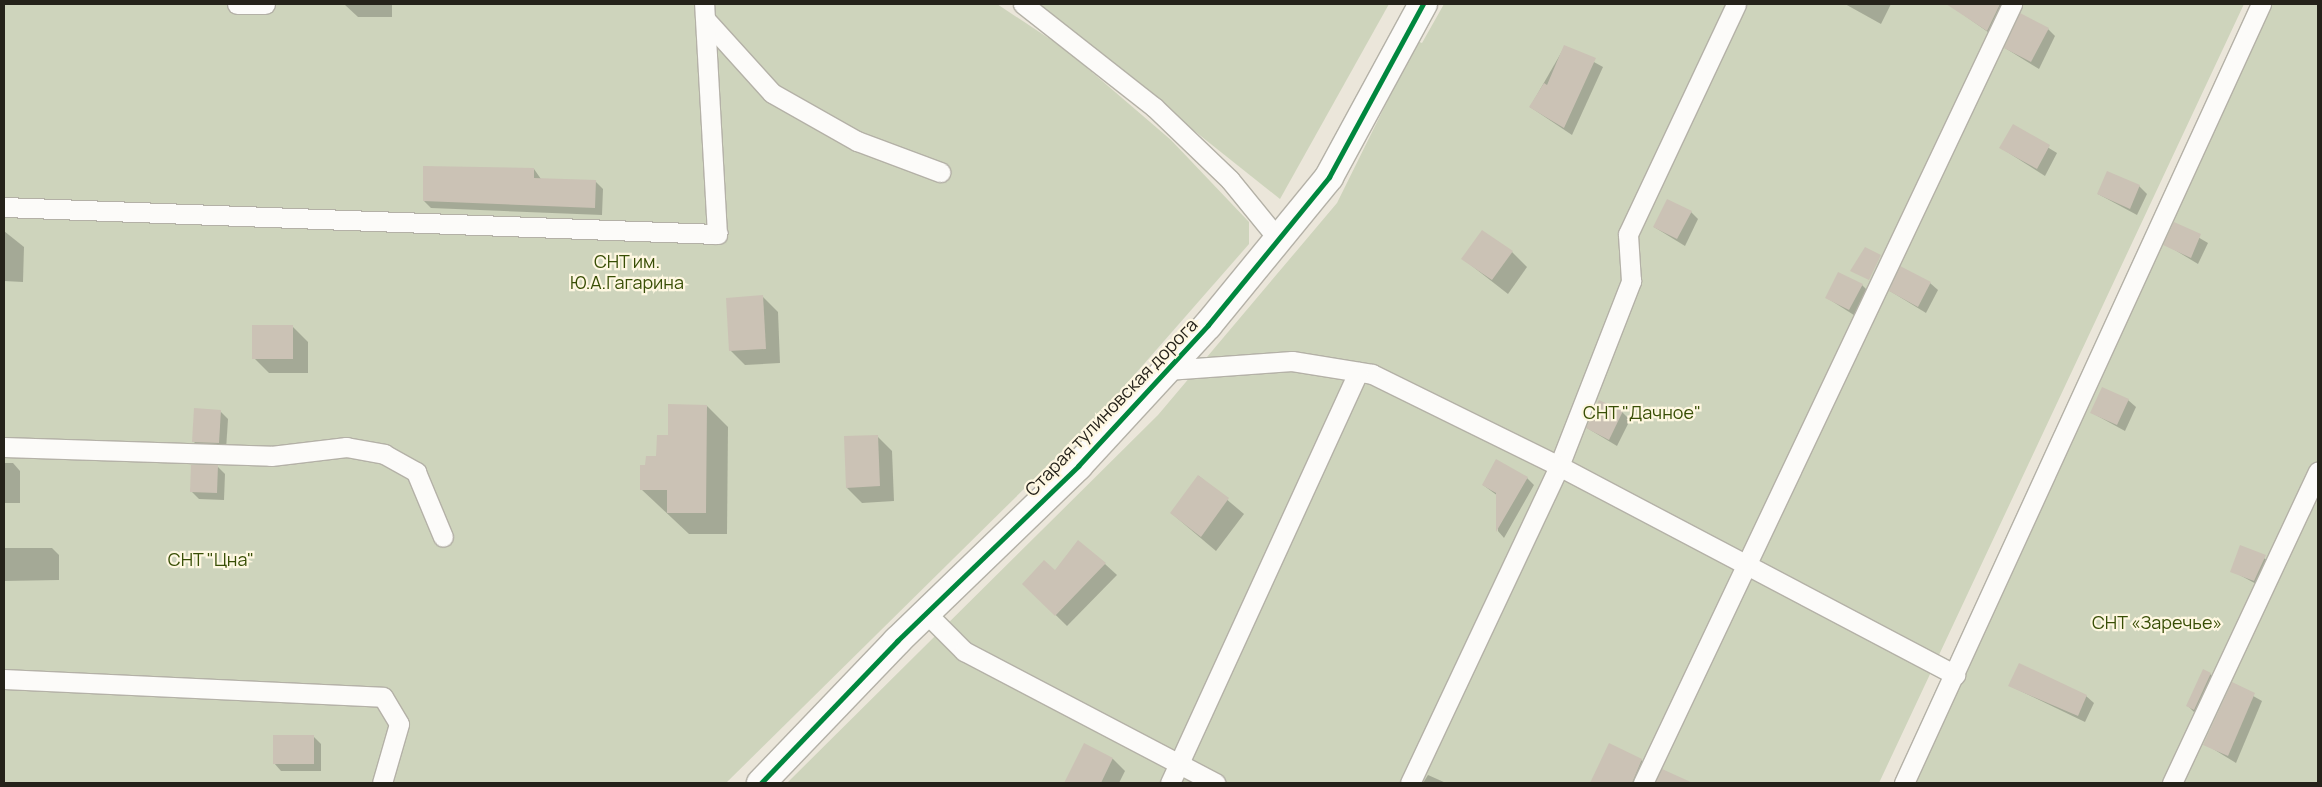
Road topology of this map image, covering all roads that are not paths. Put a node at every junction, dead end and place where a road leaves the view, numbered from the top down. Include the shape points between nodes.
1 (237, 4) edge
2 (265, 4) edge
3 (1023, 4) edge
4 (1423, 4) edge
5 (1736, 4) edge
6 (2012, 4) edge
7 (2260, 4) edge
8 (705, 12) edge
9 (940, 172) dead end
10 (4, 207) edge
11 (1279, 240) junction
12 (1167, 370) junction
13 (1358, 372) junction
14 (4, 447) edge
15 (1559, 466) junction
16 (2318, 471) edge
17 (443, 537) dead end
18 (1749, 566) junction
19 (926, 613) junction
20 (1955, 675) junction
21 (4, 679) edge
22 (1174, 775) edge
23 (382, 783) edge
24 (761, 783) edge
25 (1215, 783) edge
26 (1410, 783) edge
27 (1643, 783) edge
28 (1904, 783) edge
29 (2172, 783) edge

1 - 2 lane
3 - 11 lane via 1154,107 1230,180
4 - 11 street, Старая тулиновская дорога via 1329,177
5 - 15 lane via 1628,234 1631,282
6 - 18 lane
7 - 20 lane
8 - 9 lane via 772,93 857,141
8 - 10 lane via 717,234
11 - 12 street, Старая тулиновская дорога
12 - 13 lane via 1292,361
12 - 19 street, Старая тулиновская дорога via 1078,466
13 - 15 lane via 1372,374
13 - 22 lane
14 - 17 lane via 271,456 346,447 384,454 416,472
15 - 18 lane
15 - 26 lane
16 - 29 lane
18 - 20 lane
18 - 27 lane
19 - 22 lane via 964,651
19 - 24 street, Старая тулиновская дорога
20 - 28 lane
21 - 23 lane via 383,697 398,724
22 - 25 lane

